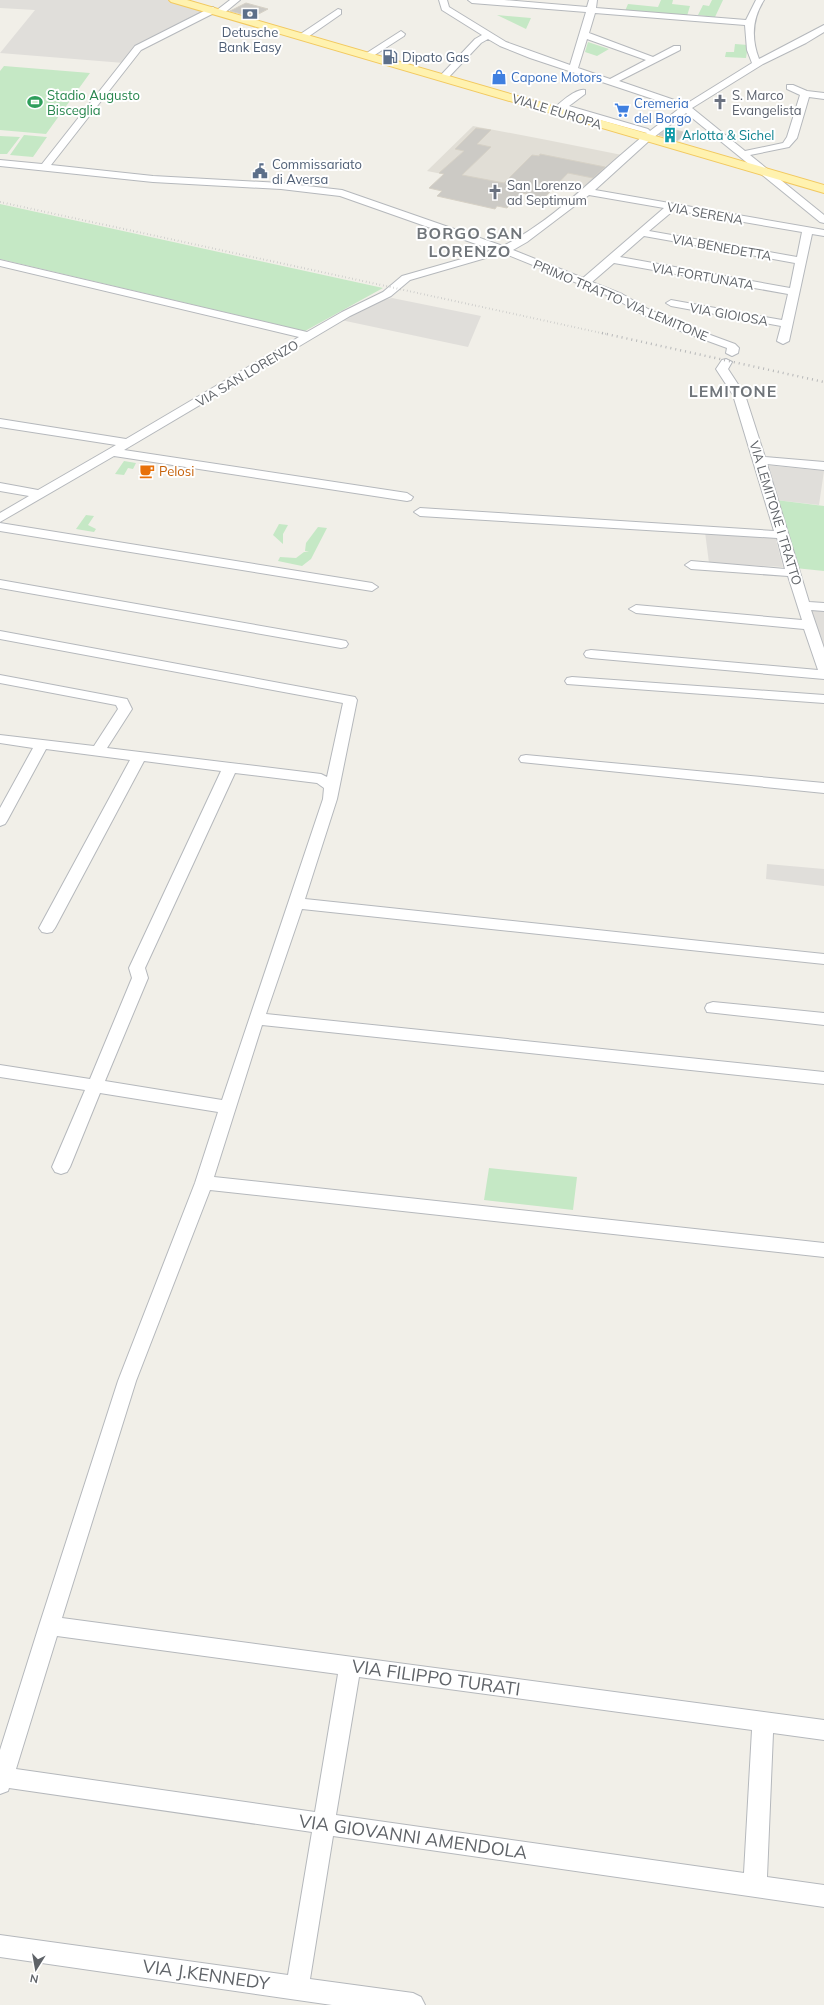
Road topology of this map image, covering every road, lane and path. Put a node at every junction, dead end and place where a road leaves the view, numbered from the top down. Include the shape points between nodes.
1 (236, 0) edge
2 (443, 0) edge
3 (472, 0) edge
4 (594, 0) edge
5 (760, 0) edge
6 (185, 1) edge
7 (591, 10) junction
8 (216, 11) junction
9 (338, 12) dead end
10 (750, 23) junction
11 (824, 28) edge
12 (401, 34) dead end
13 (488, 35) junction
14 (585, 35) junction
15 (302, 37) junction
16 (801, 42) junction
17 (819, 42) dead end
18 (677, 48) dead end
19 (367, 56) junction
20 (654, 60) junction
21 (756, 65) junction
22 (573, 69) junction
23 (443, 78) junction
24 (610, 82) junction
25 (790, 87) dead end
26 (582, 92) dead end
27 (805, 94) junction
28 (824, 96) edge
29 (688, 107) junction
30 (559, 109) junction
31 (659, 120) dead end
32 (644, 135) junction
33 (743, 154) junction
34 (0, 163) edge
35 (45, 167) junction
36 (764, 172) junction
37 (824, 189) edge
38 (586, 192) junction
39 (671, 207) junction
40 (824, 220) edge
41 (808, 230) junction
42 (642, 233) junction
43 (824, 233) edge
44 (504, 250) junction
45 (611, 259) junction
46 (802, 261) junction
47 (0, 263) edge
48 (585, 282) junction
49 (795, 292) junction
50 (671, 303) dead end
51 (787, 324) junction
52 (309, 336) junction
53 (783, 341) dead end
54 (729, 358) joint
55 (1, 425) edge
56 (129, 443) junction
57 (113, 452) junction
58 (759, 460) junction
59 (824, 466) edge
60 (0, 487) edge
61 (38, 494) junction
62 (407, 498) dead end
63 (420, 512) dead end
64 (0, 518) edge
65 (0, 527) edge
66 (781, 535) junction
67 (691, 565) dead end
68 (793, 573) junction
69 (0, 584) edge
70 (372, 586) dead end
71 (803, 605) junction
72 (824, 607) edge
73 (636, 609) dead end
74 (809, 625) junction
75 (0, 635) edge
76 (341, 644) dead end
77 (591, 654) dead end
78 (824, 668) edge
79 (0, 679) edge
80 (572, 681) dead end
81 (824, 699) edge
82 (0, 739) edge
83 (42, 744) junction
84 (98, 752) junction
85 (139, 756) junction
86 (526, 760) dead end
87 (230, 768) junction
88 (824, 788) edge
89 (330, 799) junction
90 (0, 821) edge
91 (296, 903) junction
92 (47, 928) dead end
93 (824, 959) edge
94 (713, 1008) dead end
95 (256, 1018) junction
96 (824, 1019) edge
97 (0, 1071) edge
98 (824, 1078) edge
99 (96, 1086) junction
100 (229, 1107) junction
101 (62, 1167) dead end
102 (204, 1183) junction
103 (824, 1250) edge
104 (49, 1626) junction
105 (350, 1666) junction
106 (763, 1722) junction
107 (824, 1730) edge
108 (1, 1780) edge
109 (324, 1824) junction
110 (755, 1886) junction
111 (824, 1896) edge
112 (0, 1946) edge
113 (297, 1988) junction
114 (413, 2005) edge

1 - 8 street
2 - 13 street via 445,8
3 - 7 street
4 - 7 street
5 - 10 street via 752,13
6 - 8 main road, VIALE EUROPA
7 - 10 street
7 - 14 street
8 - 15 main road, VIALE EUROPA
8 - 35 street via 138,48
9 - 15 street
10 - 21 street via 751,52
11 - 16 street, VIA SAN LORENZO
12 - 19 street
13 - 22 street via 515,48
13 - 23 street via 478,41
14 - 20 street
14 - 22 street
15 - 19 main road, VIALE EUROPA
16 - 17 street
16 - 21 street, VIA SAN LORENZO
18 - 20 street
19 - 23 main road, VIALE EUROPA
20 - 24 street
21 - 29 street, VIA SAN LORENZO
22 - 24 street
23 - 30 main road, VIALE EUROPA
24 - 29 street
25 - 27 street
26 - 30 street
27 - 28 street
27 - 33 street via 792,138 786,145
29 - 32 street, VIA SAN LORENZO
29 - 33 street via 687,109
30 - 32 main road, VIALE EUROPA
31 - 32 street
32 - 36 main road, VIALE EUROPA
32 - 38 street, VIA SAN LORENZO
33 - 36 street
34 - 35 street
35 - 44 street via 153,179 282,186 342,193
36 - 37 main road, VIALE EUROPA
36 - 40 street
38 - 39 street, VIA SERENA
38 - 44 street, VIA SAN LORENZO via 523,240
39 - 41 street, VIA SERENA
39 - 42 street
41 - 43 street, VIA SERENA
41 - 46 street
42 - 45 street
42 - 46 street, VIA BENEDETTA
44 - 48 street, PRIMO TRATTO VIA LEMITONE
44 - 52 street, VIA SAN LORENZO via 406,278 386,294
45 - 48 street
45 - 49 street, VIA FORTUNATA
46 - 49 street
47 - 52 street
48 - 54 street, PRIMO TRATTO VIA LEMITONE via 682,328 731,346 733,348
49 - 51 street
50 - 51 street, VIA GIOIOSA
51 - 53 street
52 - 56 street, VIA SAN LORENZO
54 - 58 street, VIA LEMITONE I TRATTO via 722,369 739,395
55 - 56 street
56 - 57 street, VIA SAN LORENZO
57 - 61 street, VIA SAN LORENZO
57 - 62 street
58 - 59 street
58 - 66 street, VIA LEMITONE I TRATTO
60 - 61 street
61 - 64 street, VIA SAN LORENZO
63 - 66 street
65 - 70 street
66 - 68 street, VIA LEMITONE I TRATTO
67 - 68 street
68 - 71 street, VIA LEMITONE I TRATTO
69 - 76 street
71 - 72 street
71 - 74 street, VIA LEMITONE I TRATTO
73 - 74 street
74 - 78 street, VIA LEMITONE I TRATTO
75 - 89 street via 350,700
77 - 78 street
79 - 84 street via 122,702 125,709
80 - 81 street
82 - 83 street
83 - 84 street
83 - 90 street
84 - 85 street
85 - 87 street
85 - 92 street
86 - 88 street
87 - 89 street via 321,779 331,786
87 - 99 street via 137,968 140,978
89 - 91 street
91 - 93 street
91 - 95 street
94 - 96 street
95 - 98 street
95 - 100 street
97 - 99 street
99 - 100 street
99 - 101 street
100 - 102 street
102 - 103 street
102 - 104 street via 127,1381
104 - 105 street, VIA FILIPPO TURATI
104 - 108 street
105 - 106 street, VIA FILIPPO TURATI
105 - 109 street
106 - 107 street, VIA FILIPPO TURATI
106 - 110 street
108 - 109 street, VIA GIOVANNI AMENDOLA
109 - 110 street, VIA GIOVANNI AMENDOLA
109 - 113 street
110 - 111 street, VIA GIOVANNI AMENDOLA
112 - 113 street, VIA J.KENNEDY
113 - 114 street, VIA J.KENNEDY

